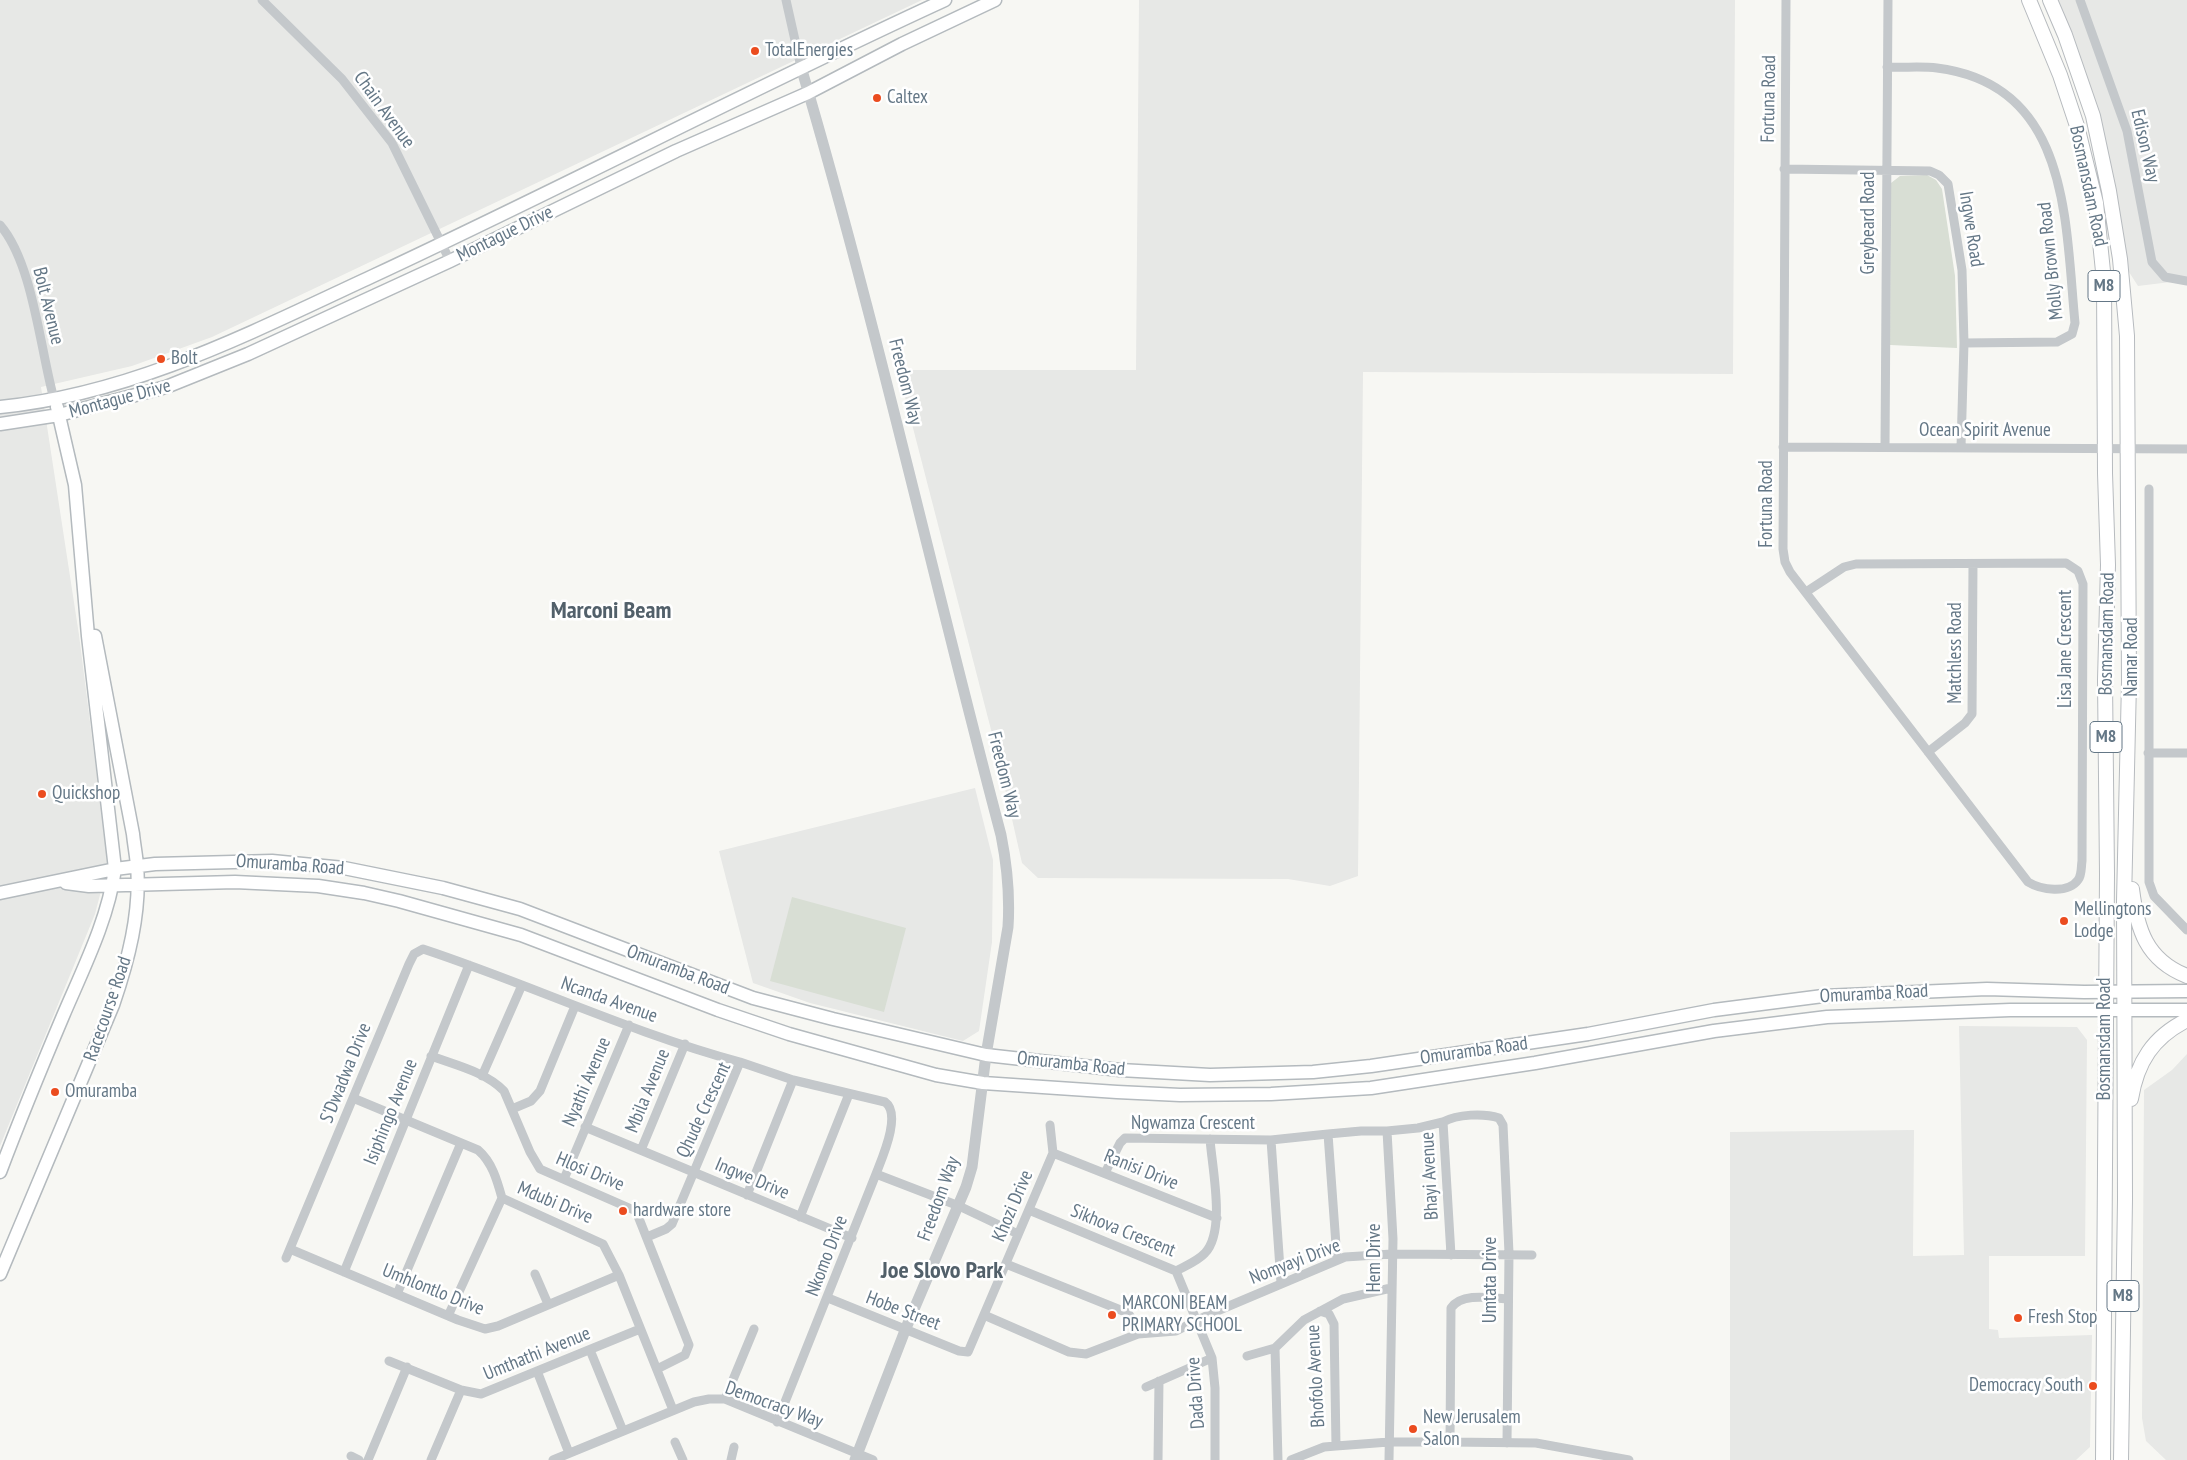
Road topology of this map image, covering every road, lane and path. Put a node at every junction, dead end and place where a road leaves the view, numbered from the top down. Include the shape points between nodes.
1 (262, 0) edge
2 (786, 0) edge
3 (945, 0) edge
4 (995, 0) edge
5 (1786, 0) edge
6 (1888, 0) edge
7 (2029, 0) edge
8 (2050, 0) edge
9 (2080, 0) edge
10 (1887, 67) junction
11 (801, 68) junction
12 (808, 93) junction
13 (1784, 169) junction
14 (1886, 172) junction
15 (0, 225) edge
16 (441, 244) junction
17 (450, 262) junction
18 (2187, 282) edge
19 (1964, 343) junction
20 (54, 399) junction
21 (0, 407) edge
22 (59, 415) junction
23 (0, 424) edge
24 (1783, 447) junction
25 (1885, 447) junction
26 (1961, 447) junction
27 (2105, 448) junction
28 (2127, 448) junction
29 (2187, 448) edge
30 (2149, 490) dead end
31 (81, 551) junction
32 (1973, 564) junction
33 (1806, 592) junction
34 (1928, 752) junction
35 (2148, 753) junction
36 (2187, 753) edge
37 (2126, 851) junction
38 (137, 866) junction
39 (115, 869) junction
40 (60, 882) junction
41 (113, 885) junction
42 (137, 885) junction
43 (2070, 887) joint
44 (0, 893) edge
45 (2187, 930) edge
46 (469, 965) junction
47 (2187, 976) edge
48 (522, 985) junction
49 (2187, 991) edge
50 (2105, 992) junction
51 (2125, 992) junction
52 (575, 1006) junction
53 (2105, 1010) junction
54 (2125, 1010) junction
55 (2187, 1010) edge
56 (2187, 1020) edge
57 (629, 1025) junction
58 (685, 1044) junction
59 (986, 1055) junction
60 (431, 1056) junction
61 (740, 1062) junction
62 (482, 1076) junction
63 (793, 1080) junction
64 (982, 1084) junction
65 (849, 1094) junction
66 (353, 1098) junction
67 (886, 1102) joint
68 (512, 1109) junction
69 (1499, 1118) joint
70 (406, 1121) junction
71 (1444, 1122) junction
72 (1050, 1125) dead end
73 (585, 1127) junction
74 (1387, 1131) junction
75 (1328, 1134) junction
76 (1210, 1139) junction
77 (2124, 1139) junction
78 (1271, 1140) junction
79 (461, 1143) junction
80 (641, 1150) junction
81 (1053, 1152) junction
82 (0, 1172) edge
83 (694, 1172) junction
84 (1105, 1173) junction
85 (876, 1174) junction
86 (564, 1179) junction
87 (747, 1195) junction
88 (502, 1198) junction
89 (959, 1206) junction
90 (1029, 1210) junction
91 (800, 1217) junction
92 (1216, 1218) junction
93 (1018, 1234) junction
94 (647, 1237) junction
95 (852, 1238) junction
96 (290, 1249) junction
97 (1509, 1253) junction
98 (1392, 1254) junction
99 (1451, 1254) junction
100 (1532, 1255) dead end
101 (286, 1258) dead end
102 (1337, 1259) junction
103 (1006, 1264) junction
104 (1176, 1271) junction
105 (344, 1272) junction
106 (0, 1274) edge
107 (535, 1274) dead end
108 (619, 1275) junction
109 (1280, 1283) junction
110 (1391, 1288) junction
111 (397, 1294) junction
112 (828, 1298) junction
113 (1508, 1299) junction
114 (548, 1304) junction
115 (1320, 1311) junction
116 (984, 1315) junction
117 (448, 1316) junction
118 (1198, 1322) junction
119 (906, 1328) junction
120 (640, 1329) junction
121 (754, 1329) dead end
122 (1138, 1334) junction
123 (1275, 1348) junction
124 (590, 1350) junction
125 (967, 1352) joint
126 (1247, 1356) dead end
127 (1212, 1358) junction
128 (389, 1360) dead end
129 (407, 1368) junction
130 (657, 1369) junction
131 (537, 1371) junction
132 (1159, 1381) junction
133 (1146, 1387) dead end
134 (461, 1390) junction
135 (725, 1399) junction
136 (673, 1410) junction
137 (777, 1422) junction
138 (623, 1431) junction
139 (675, 1442) dead end
140 (1390, 1442) junction
141 (1450, 1442) junction
142 (1507, 1443) junction
143 (1336, 1446) junction
144 (734, 1447) dead end
145 (569, 1454) junction
146 (856, 1457) edge
147 (368, 1460) edge
148 (431, 1460) edge
149 (553, 1460) edge
150 (683, 1460) edge
151 (731, 1460) edge
152 (873, 1460) edge
153 (1158, 1460) edge
154 (1215, 1460) edge
155 (1278, 1460) edge
156 (1291, 1460) edge
157 (1389, 1460) edge
158 (1628, 1460) edge
159 (2103, 1460) edge
160 (2121, 1460) edge

1 - 16 street, Chain Avenue via 342,79 392,142
2 - 11 street
3 - 11 main road, Montague Drive
4 - 12 main road, Montague Drive
5 - 13 street, Fortuna Road
6 - 10 street, Greybeard Road
7 - 27 main road, Bosmansdam Road / M8 via 2077,126 2096,203 2104,281
8 - 28 main road, Bosmansdam Road / M8 via 2093,116 2110,191 2126,318
9 - 18 street, Edison Way via 2127,131 2152,262 2165,277
10 - 14 street, Greybeard Road
10 - 19 street, Molly Brown Road via 1937,68 1995,86 2014,101 2033,123 2047,146 2058,180 2075,322 2072,334 2056,342
11 - 12 street, Freedom Way
11 - 16 main road, Montague Drive
12 - 17 main road, Montague Drive via 676,152
12 - 59 street, Freedom Way via 882,363 1004,848 1008,927
13 - 14 street, Ingwe Road
13 - 24 street, Fortuna Road
14 - 19 street, Ingwe Road via 1930,171 1948,184 1962,270
14 - 25 street, Greybeard Road
15 - 20 street, Bolt Avenue via 11,240 20,262
16 - 17 street, Chain Avenue
16 - 20 main road, Montague Drive via 211,351 156,371
17 - 22 main road, Montague Drive via 178,384
19 - 26 street, Ingwe Road
20 - 21 main road, Montague Drive
20 - 22 main road, Racecourse Road
22 - 23 main road, Montague Drive
22 - 31 main road, Racecourse Road via 75,485
24 - 25 street, Ocean Spirit Avenue
24 - 33 street, Fortuna Road via 1784,557 1790,572
25 - 26 street, Ocean Spirit Avenue
26 - 27 street, Ocean Spirit Avenue
27 - 28 street, Ocean Spirit Avenue
27 - 50 main road, Bosmansdam Road / M8 via 2108,565
28 - 29 street, Ocean Spirit Avenue
28 - 37 main road, Bosmansdam Road / M8 via 2129,682
30 - 35 street, Namar Road
31 - 38 main road, Racecourse Road
31 - 39 main road, Racecourse Road
32 - 33 street, Lisa Jane Crescent via 1849,565
32 - 34 street, Matchless Road via 1972,714
32 - 43 street, Lisa Jane Crescent via 2066,563 2082,576 2082,860 2080,876
33 - 34 street, Fortuna Road
34 - 43 street, Fortuna Road via 2028,882 2053,889
35 - 36 street
35 - 45 street, Namar Road via 2150,890
37 - 47 main road via 2141,932 2163,963
37 - 51 main road, Bosmansdam Road / M8
38 - 39 main road, Omuramba Road
38 - 42 main road, Racecourse Road
38 - 59 main road, Omuramba Road via 272,860 380,874 520,909 753,998
39 - 40 main road, Omuramba Road
39 - 41 main road, Racecourse Road
40 - 41 main road, Omuramba Road
40 - 44 main road, Omuramba Road
41 - 42 main road, Omuramba Road
41 - 82 main road, Racecourse Road via 82,972
42 - 64 main road, Omuramba Road via 276,883 318,886 399,901 521,935 789,1034 936,1075
42 - 106 main road, Racecourse Road via 127,963 113,1005
46 - 48 street, Ncanda Avenue
46 - 60 street, Isiphingo Avenue
46 - 66 street, S'Dwadwa Drive via 423,949 414,954
48 - 52 street, Ncanda Avenue
48 - 62 street
49 - 51 main road, Omuramba Road
50 - 51 main road, Omuramba Road
50 - 53 main road, Bosmansdam Road / M8
50 - 59 main road, Omuramba Road via 1986,989 1823,996 1714,1010 1483,1050 1314,1072 1254,1076 1128,1071
51 - 54 main road, Bosmansdam Road / M8
52 - 57 street, Ncanda Avenue
52 - 68 street via 540,1091 531,1101
53 - 54 main road, Omuramba Road
53 - 64 main road, Omuramba Road via 1827,1017 1714,1031 1371,1088 1315,1092 1180,1095
53 - 159 main road, Bosmansdam Road / M8
54 - 55 main road, Omuramba Road
54 - 77 main road, Bosmansdam Road / M8
56 - 77 main road via 2162,1035 2142,1060 2133,1088
57 - 58 street, Ncanda Avenue
57 - 73 street, Nyathi Avenue
58 - 61 street, Ncanda Avenue
58 - 80 street, Mbila Avenue
59 - 64 street, Freedom Way
60 - 62 street, Hlosi Drive
60 - 70 street, Isiphingo Avenue
61 - 63 street, Qhude Crescent
61 - 83 street, Qhude Crescent
62 - 68 street, Hlosi Drive via 504,1091
63 - 65 street, Qhude Crescent
63 - 87 street
64 - 89 street, Freedom Way via 972,1167
65 - 67 street, Qhude Crescent
65 - 91 street
66 - 70 street, Mdubi Drive
66 - 96 street, S'Dwadwa Drive
67 - 85 street, Nkomo Drive via 893,1114 888,1143
68 - 86 street, Hlosi Drive via 536,1165
69 - 71 street, Bhayi Avenue via 1462,1117
69 - 97 street, Umtata Drive via 1503,1125
70 - 79 street, Mdubi Drive
70 - 105 street, Isiphingo Avenue
71 - 74 street
71 - 99 street, Bhayi Avenue
72 - 81 street, Khozi Drive
73 - 80 street, Ingwe Drive
73 - 86 street, Nyathi Avenue
74 - 75 street, Ngwamza Crescent
74 - 98 street, Hem Drive
75 - 78 street, Ngwamza Crescent
75 - 102 street
76 - 78 street, Ngwamza Crescent
76 - 84 street, Ngwamza Crescent via 1125,1138
76 - 92 street, Sikhova Crescent
77 - 160 main road, Bosmansdam Road / M8
78 - 109 street, Ngwamza Crescent
79 - 88 street, Mdubi Drive via 485,1157
79 - 111 street
80 - 83 street, Ingwe Drive
81 - 84 street, Ranisi Drive
81 - 90 street, Khozi Drive
83 - 87 street, Ingwe Drive
83 - 94 street, Qhude Crescent via 672,1224
84 - 92 street, Ranisi Drive
85 - 89 street
85 - 95 street, Nkomo Drive
86 - 94 street, Hlosi Drive via 631,1207 639,1216
87 - 91 street, Ingwe Drive
88 - 108 street, Mdubi Drive via 598,1240
88 - 117 street
89 - 93 street
89 - 119 street, Freedom Way
90 - 93 street, Khozi Drive
90 - 104 street, Sikhova Crescent
91 - 95 street, Ingwe Drive
92 - 104 street, Sikhova Crescent via 1214,1237 1205,1254
93 - 103 street, Khozi Drive
94 - 130 street, Hlosi Drive via 689,1345 686,1354
95 - 112 street, Nkomo Drive
96 - 101 street, S'Dwadwa Drive
96 - 105 street, Umhlontlo Drive
97 - 99 street, Nomyayi Drive
97 - 100 street, Nomyayi Drive
97 - 113 street, Umtata Drive
98 - 99 street, Nomyayi Drive
98 - 102 street, Nomyayi Drive
98 - 110 street, Hem Drive
102 - 109 street, Nomyayi Drive
103 - 116 street, Khozi Drive
103 - 122 street via 1128,1313
104 - 118 street, Dada Drive
105 - 111 street, Umhlontlo Drive
107 - 114 street
108 - 114 street, Umhlontlo Drive
108 - 120 street, Mdubi Drive
109 - 118 street, Nomyayi Drive
110 - 115 street via 1349,1297
110 - 140 street, Hem Drive
111 - 117 street, Umhlontlo Drive
112 - 119 street, Hobe Street
112 - 137 street, Nkomo Drive
113 - 141 street via 1462,1300 1452,1308
113 - 142 street, Umtata Drive
114 - 117 street, Umhlontlo Drive via 491,1329 477,1328
115 - 123 street via 1304,1320
115 - 143 street, Bhofolo Avenue via 1329,1314 1334,1324
116 - 122 street, Nomyayi Drive via 1079,1354 1095,1352
116 - 125 street, Khozi Drive
118 - 122 street, Nomyayi Drive via 1176,1331
118 - 127 street, Dada Drive
119 - 125 street, Hobe Street
119 - 146 street, Freedom Way
120 - 124 street, Umthathi Avenue
120 - 130 street, Mdubi Drive
121 - 135 street
123 - 126 street
123 - 155 street
124 - 131 street, Umthathi Avenue
124 - 138 street
127 - 132 street
127 - 154 street, Dada Drive
128 - 129 street, Umthathi Avenue
129 - 134 street, Umthathi Avenue
129 - 147 street
130 - 136 street, Mdubi Drive
131 - 134 street, Umthathi Avenue via 480,1394
131 - 145 street
132 - 133 street
132 - 153 street
134 - 148 street
135 - 136 street, Democracy Way via 700,1400
135 - 137 street, Democracy Way
136 - 138 street, Democracy Way
137 - 146 street, Democracy Way
138 - 145 street, Democracy Way
139 - 150 street
140 - 141 street
140 - 143 street
140 - 157 street, Hem Drive
141 - 142 street
142 - 158 street via 1536,1443
143 - 156 street via 1324,1447
144 - 151 street
145 - 149 street, Democracy Way
146 - 152 street, Democracy Way

